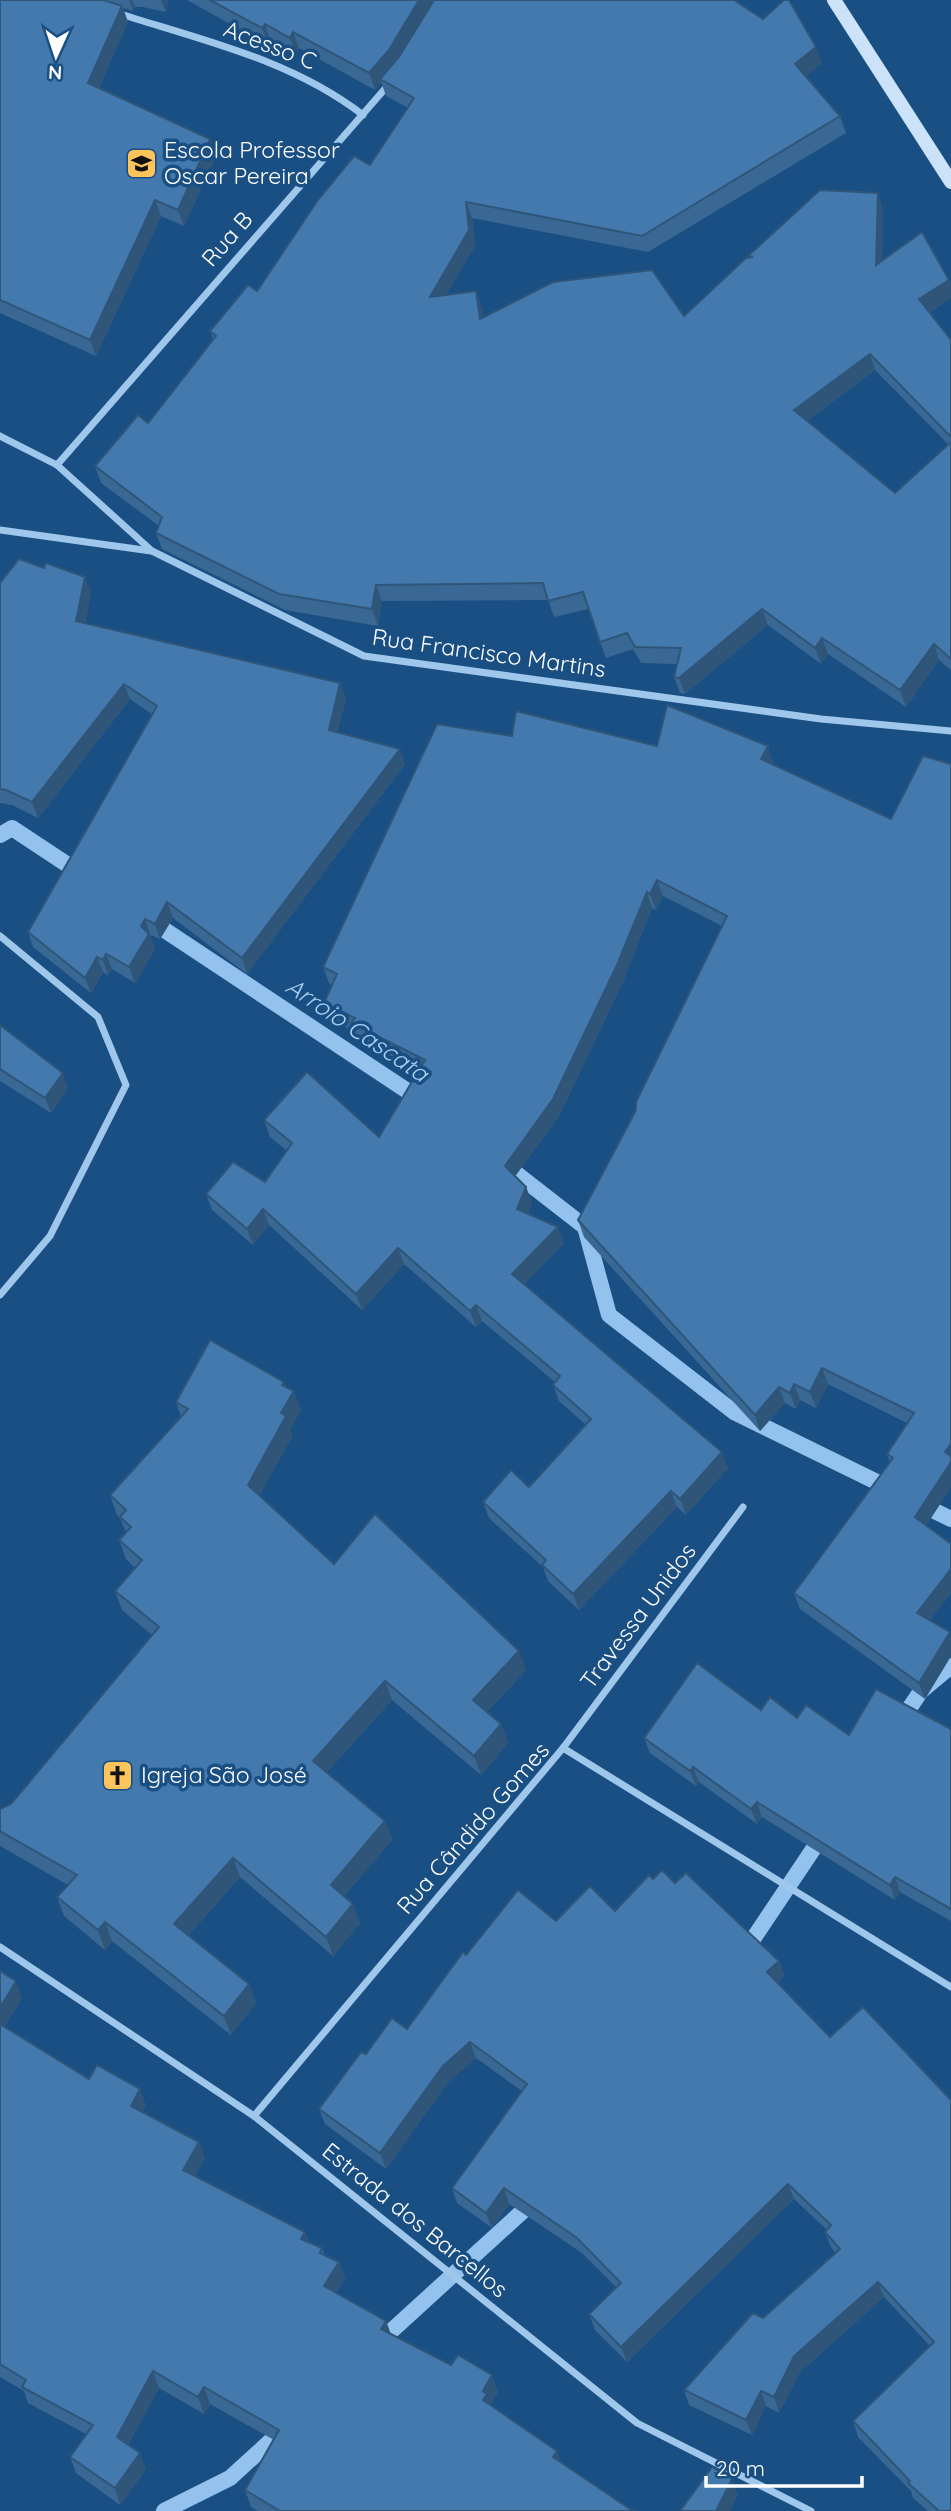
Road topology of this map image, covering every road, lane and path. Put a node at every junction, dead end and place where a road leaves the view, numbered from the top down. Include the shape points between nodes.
1 (834, 0) edge
2 (102, 8) edge
3 (393, 79) edge
4 (363, 115) junction
5 (951, 182) edge
6 (0, 436) edge
7 (57, 465) junction
8 (0, 530) edge
9 (152, 551) junction
10 (951, 731) edge
11 (0, 936) edge
12 (0, 1295) edge
13 (743, 1507) dead end
14 (563, 1748) junction
15 (0, 1947) edge
16 (951, 1987) edge
17 (254, 2116) junction
18 (811, 2511) edge

1 - 5 main road
2 - 4 street, Acesso C via 266,60 333,92
3 - 4 street, Rua B
4 - 7 street, Rua B
6 - 7 street, Rua Francisco Martins
7 - 9 street, Rua Francisco Martins
8 - 9 street
9 - 10 street, Rua Francisco Martins via 364,656 821,719
11 - 12 street via 98,1017 126,1085 50,1236
13 - 14 street, Travessa Unidos
14 - 16 street, Rua Cândido Gomes
14 - 17 street, Rua Cândido Gomes
15 - 17 street, Estrada dos Barcellos
17 - 18 street, Estrada dos Barcellos via 637,2423

